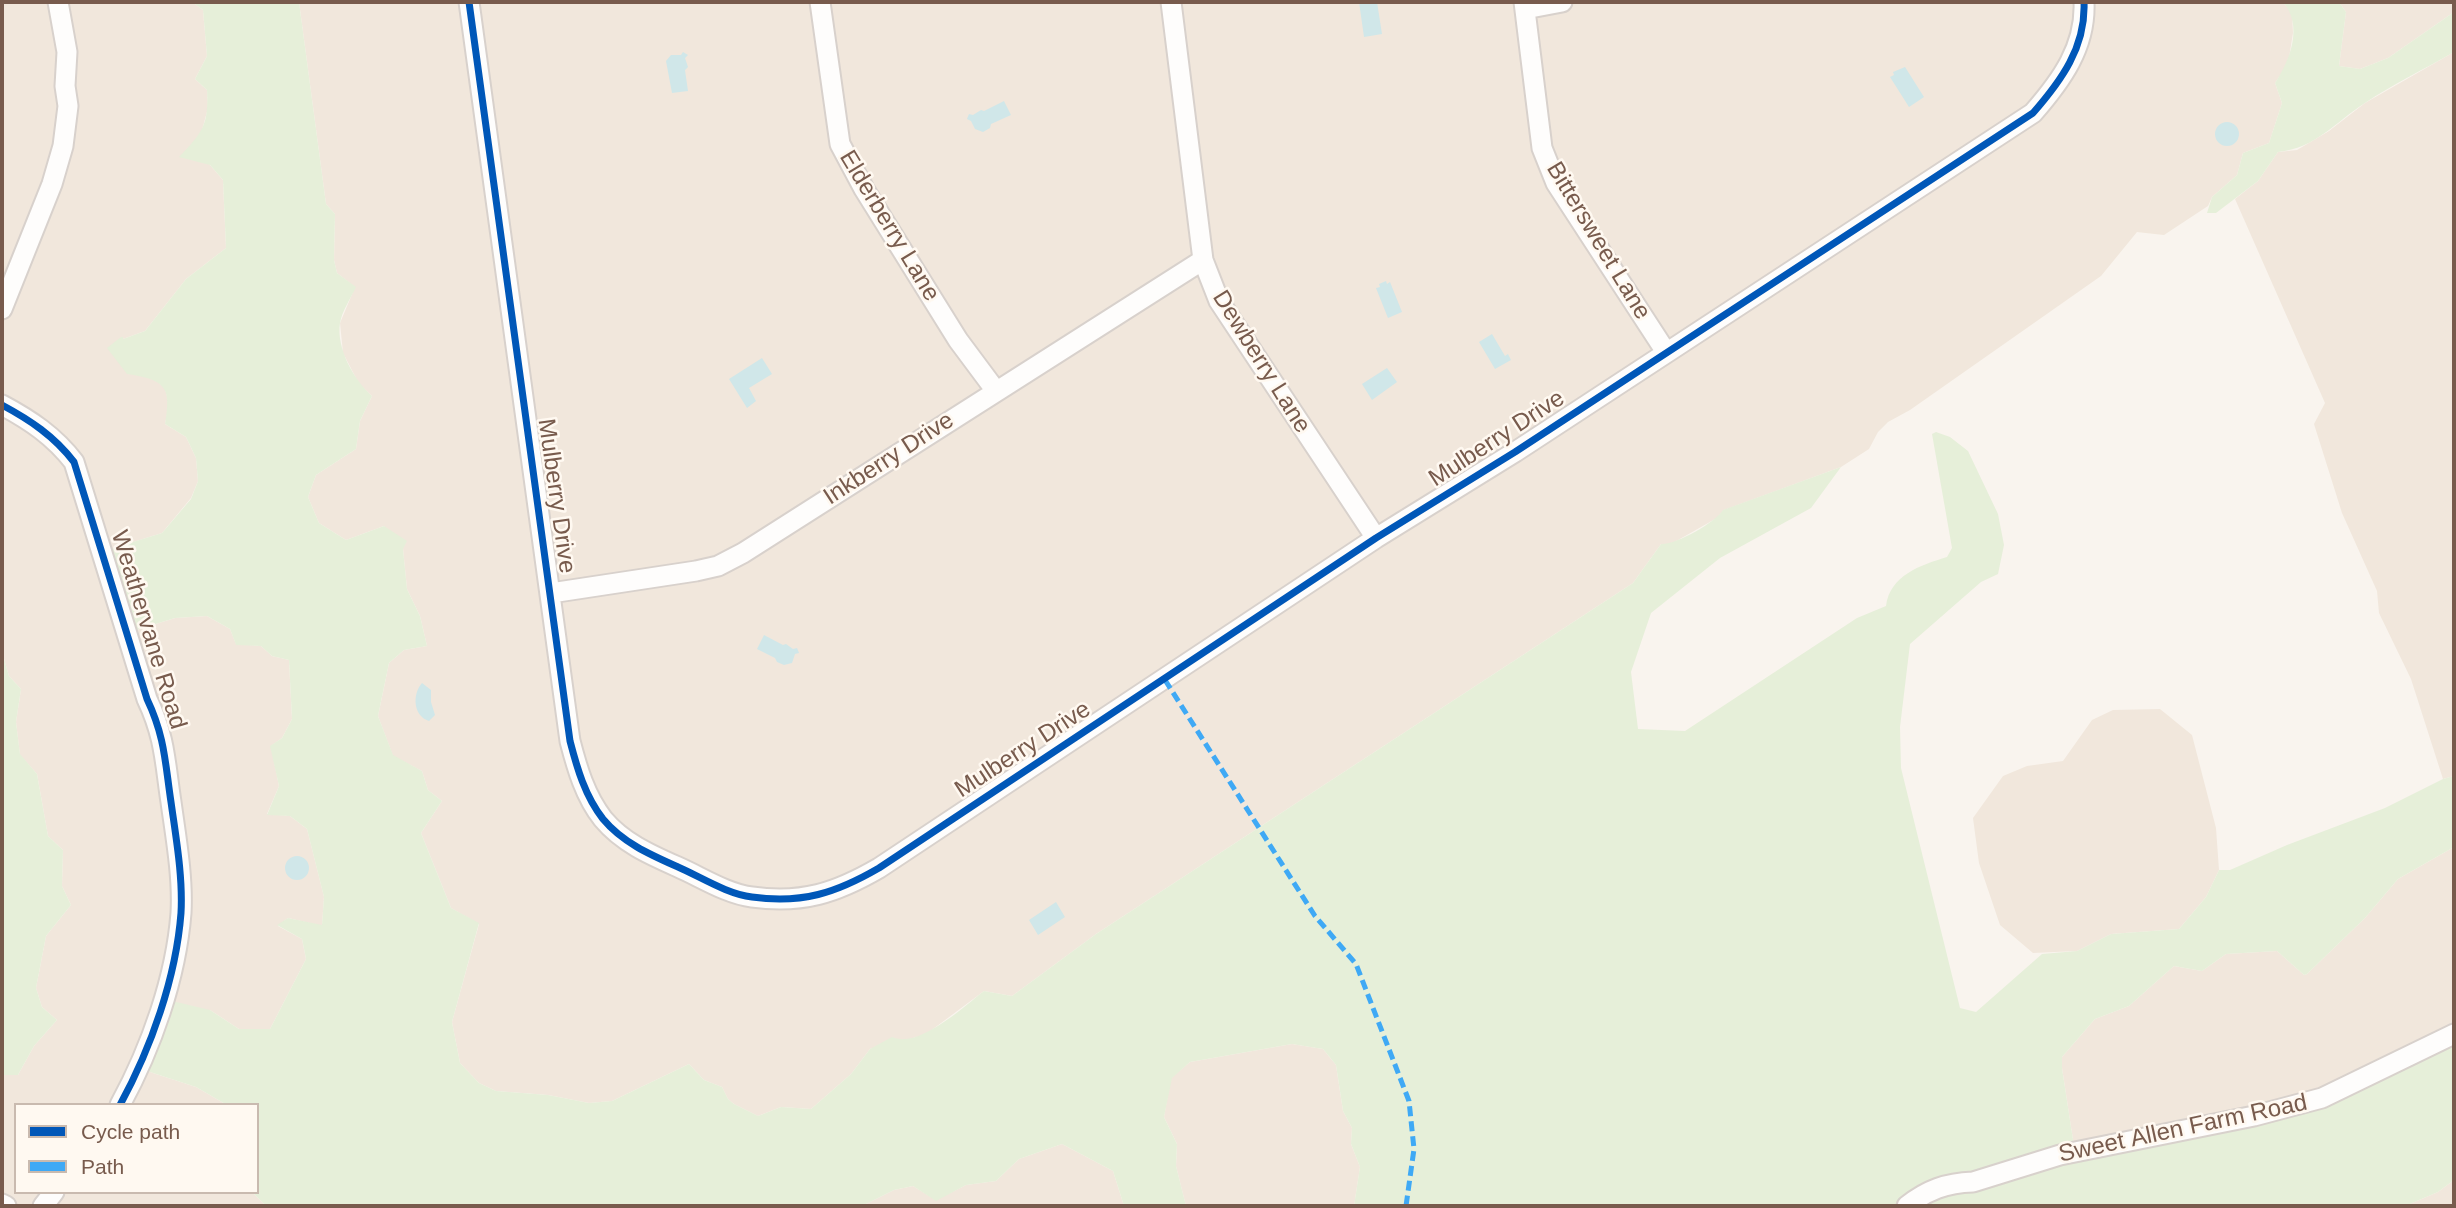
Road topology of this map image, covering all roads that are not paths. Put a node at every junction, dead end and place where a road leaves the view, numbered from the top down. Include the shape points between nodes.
1 (58, 2) edge
2 (469, 2) edge
3 (820, 2) edge
4 (1171, 2) edge
5 (1562, 2) edge
6 (2084, 2) edge
7 (1525, 5) edge
8 (1203, 260) junction
9 (2, 309) edge
10 (1666, 352) junction
11 (996, 391) junction
12 (2, 405) edge
13 (1376, 538) junction
14 (551, 593) junction
15 (2454, 1034) edge
16 (121, 1103) edge
17 (1907, 1206) edge

1 - 9 street via 67,52 63,146
2 - 14 street, Mulberry Drive
3 - 11 street, Elderberry Lane via 839,144 958,340
4 - 8 street, Dewberry Lane
5 - 7 street
6 - 10 street, Mulberry Drive via 2078,47 2060,82 2033,113
7 - 10 street, Bittersweet Lane via 1542,148 1556,183
8 - 11 street, Inkberry Drive
8 - 13 street, Dewberry Lane via 1219,301
10 - 13 street, Mulberry Drive
11 - 14 street, Inkberry Drive via 718,566
12 - 16 street, Weathervane Road via 59,443 74,462 166,757 181,910 177,950 145,1058
13 - 14 street, Mulberry Drive via 879,868 848,886 815,897 751,897 645,853 604,820 579,774 570,741
15 - 17 street, Sweet Allen Farm Road via 2322,1098 2060,1155 1973,1182 1931,1189

